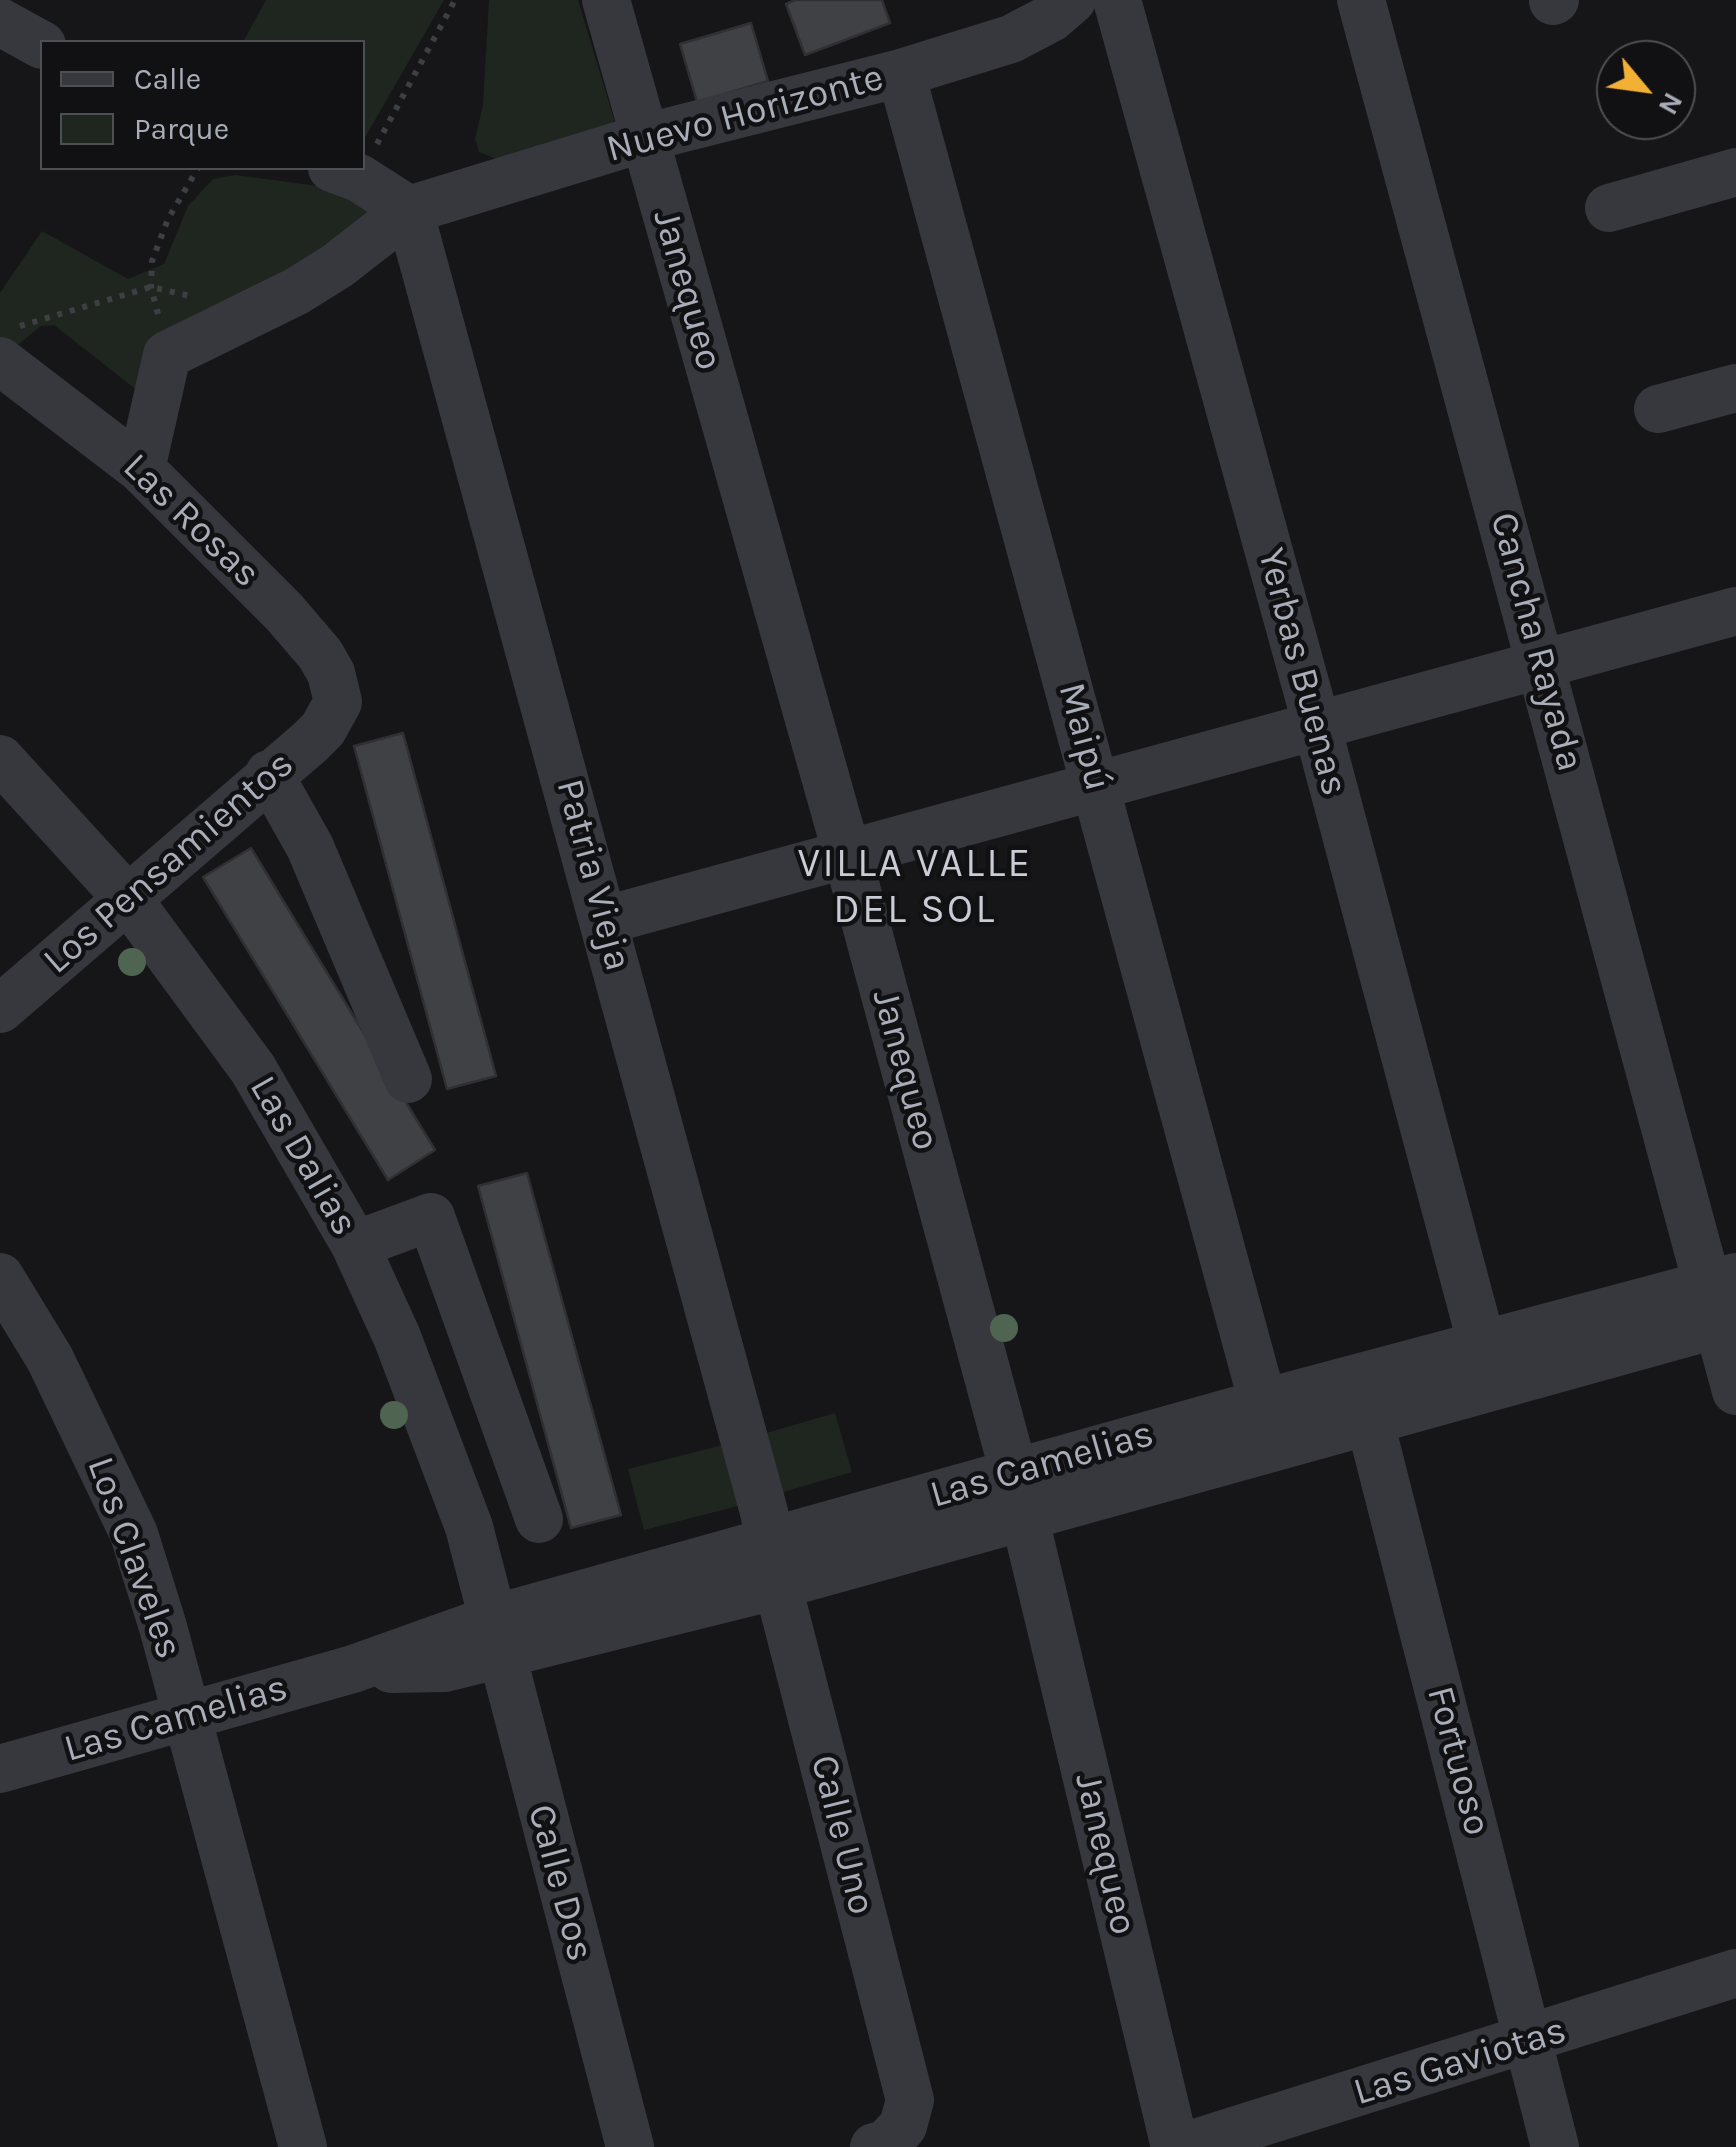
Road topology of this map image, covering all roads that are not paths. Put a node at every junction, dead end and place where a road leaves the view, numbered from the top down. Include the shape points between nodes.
1 (606, 0) edge
2 (1072, 0) edge
3 (1117, 0) edge
4 (1362, 0) edge
5 (0, 22) edge
6 (40, 44) edge
7 (900, 74) junction
8 (644, 138) junction
9 (1736, 172) edge
10 (346, 173) edge
11 (1610, 208) dead end
12 (408, 210) junction
13 (7, 344) edge
14 (1736, 388) edge
15 (1658, 409) dead end
16 (142, 470) junction
17 (1736, 611) edge
18 (1542, 664) junction
19 (334, 713) joint
20 (1318, 726) junction
21 (0, 759) edge
22 (270, 774) junction
23 (1098, 786) junction
24 (847, 854) junction
25 (128, 900) junction
26 (606, 920) junction
27 (0, 1010) edge
28 (408, 1080) dead end
29 (355, 1245) junction
30 (0, 1277) edge
31 (1723, 1301) edge
32 (1482, 1345) junction
33 (1359, 1377) junction
34 (1736, 1391) edge
35 (1263, 1402) junction
36 (1370, 1422) junction
37 (1019, 1494) junction
38 (539, 1519) dead end
39 (775, 1564) junction
40 (496, 1637) junction
41 (188, 1716) junction
42 (0, 1769) edge
43 (1736, 1973) edge
44 (1530, 2041) junction
45 (888, 2136) edge
46 (303, 2147) edge
47 (630, 2147) edge
48 (1176, 2147) edge
49 (1183, 2147) edge
50 (1554, 2147) edge

1 - 8 street, Janequeo
2 - 7 street, Nuevo Horizonte via 1033,30
3 - 20 street, Yerbas Buenas
4 - 18 street, Cancha Rayada
5 - 6 street
7 - 8 street, Nuevo Horizonte
7 - 23 street, Maipú
8 - 12 street, Nuevo Horizonte
8 - 24 street, Janequeo
9 - 11 street
10 - 12 street
12 - 16 street via 337,266 258,313 167,354
12 - 26 street, Patria Vieja
13 - 16 street, Las Rosas
14 - 15 street
16 - 19 street, Las Rosas via 320,654 336,689
17 - 18 street
18 - 20 street
18 - 31 street, Cancha Rayada
19 - 22 street, Los Pensamientos
20 - 23 street
20 - 32 street, Yerbas Buenas
21 - 25 street, Las Dalias
22 - 25 street, Los Pensamientos
22 - 28 street via 310,846
23 - 24 street
23 - 35 street, Maipú
24 - 26 street
24 - 37 street, Janequeo
25 - 27 street, Los Pensamientos
25 - 29 street, Las Dalias via 254,1069
26 - 39 street, Patria Vieja
29 - 38 street via 431,1217
29 - 40 street, Las Dalias via 436,1431
30 - 41 street, Los Claveles via 59,1376 134,1534
31 - 32 street, Las Camelias
31 - 34 street, Cancha Rayada
31 - 36 street, Las Camelias
32 - 33 street, Las Camelias
33 - 35 street, Las Camelias
33 - 36 street, Fortuoso
35 - 37 street, Las Camelias
36 - 37 street, Las Camelias
36 - 44 street, Fortuoso
37 - 39 street, Las Camelias
37 - 48 street, Janequeo
39 - 40 street, Las Camelias
39 - 45 street, Calle Uno via 910,2100
40 - 41 street, Las Camelias via 445,1668 353,1669
40 - 47 street, Calle Dos
41 - 42 street, Las Camelias
41 - 46 street, Los Claveles
43 - 44 street, Las Gaviotas
44 - 49 street, Las Gaviotas
44 - 50 street, Fortuoso

